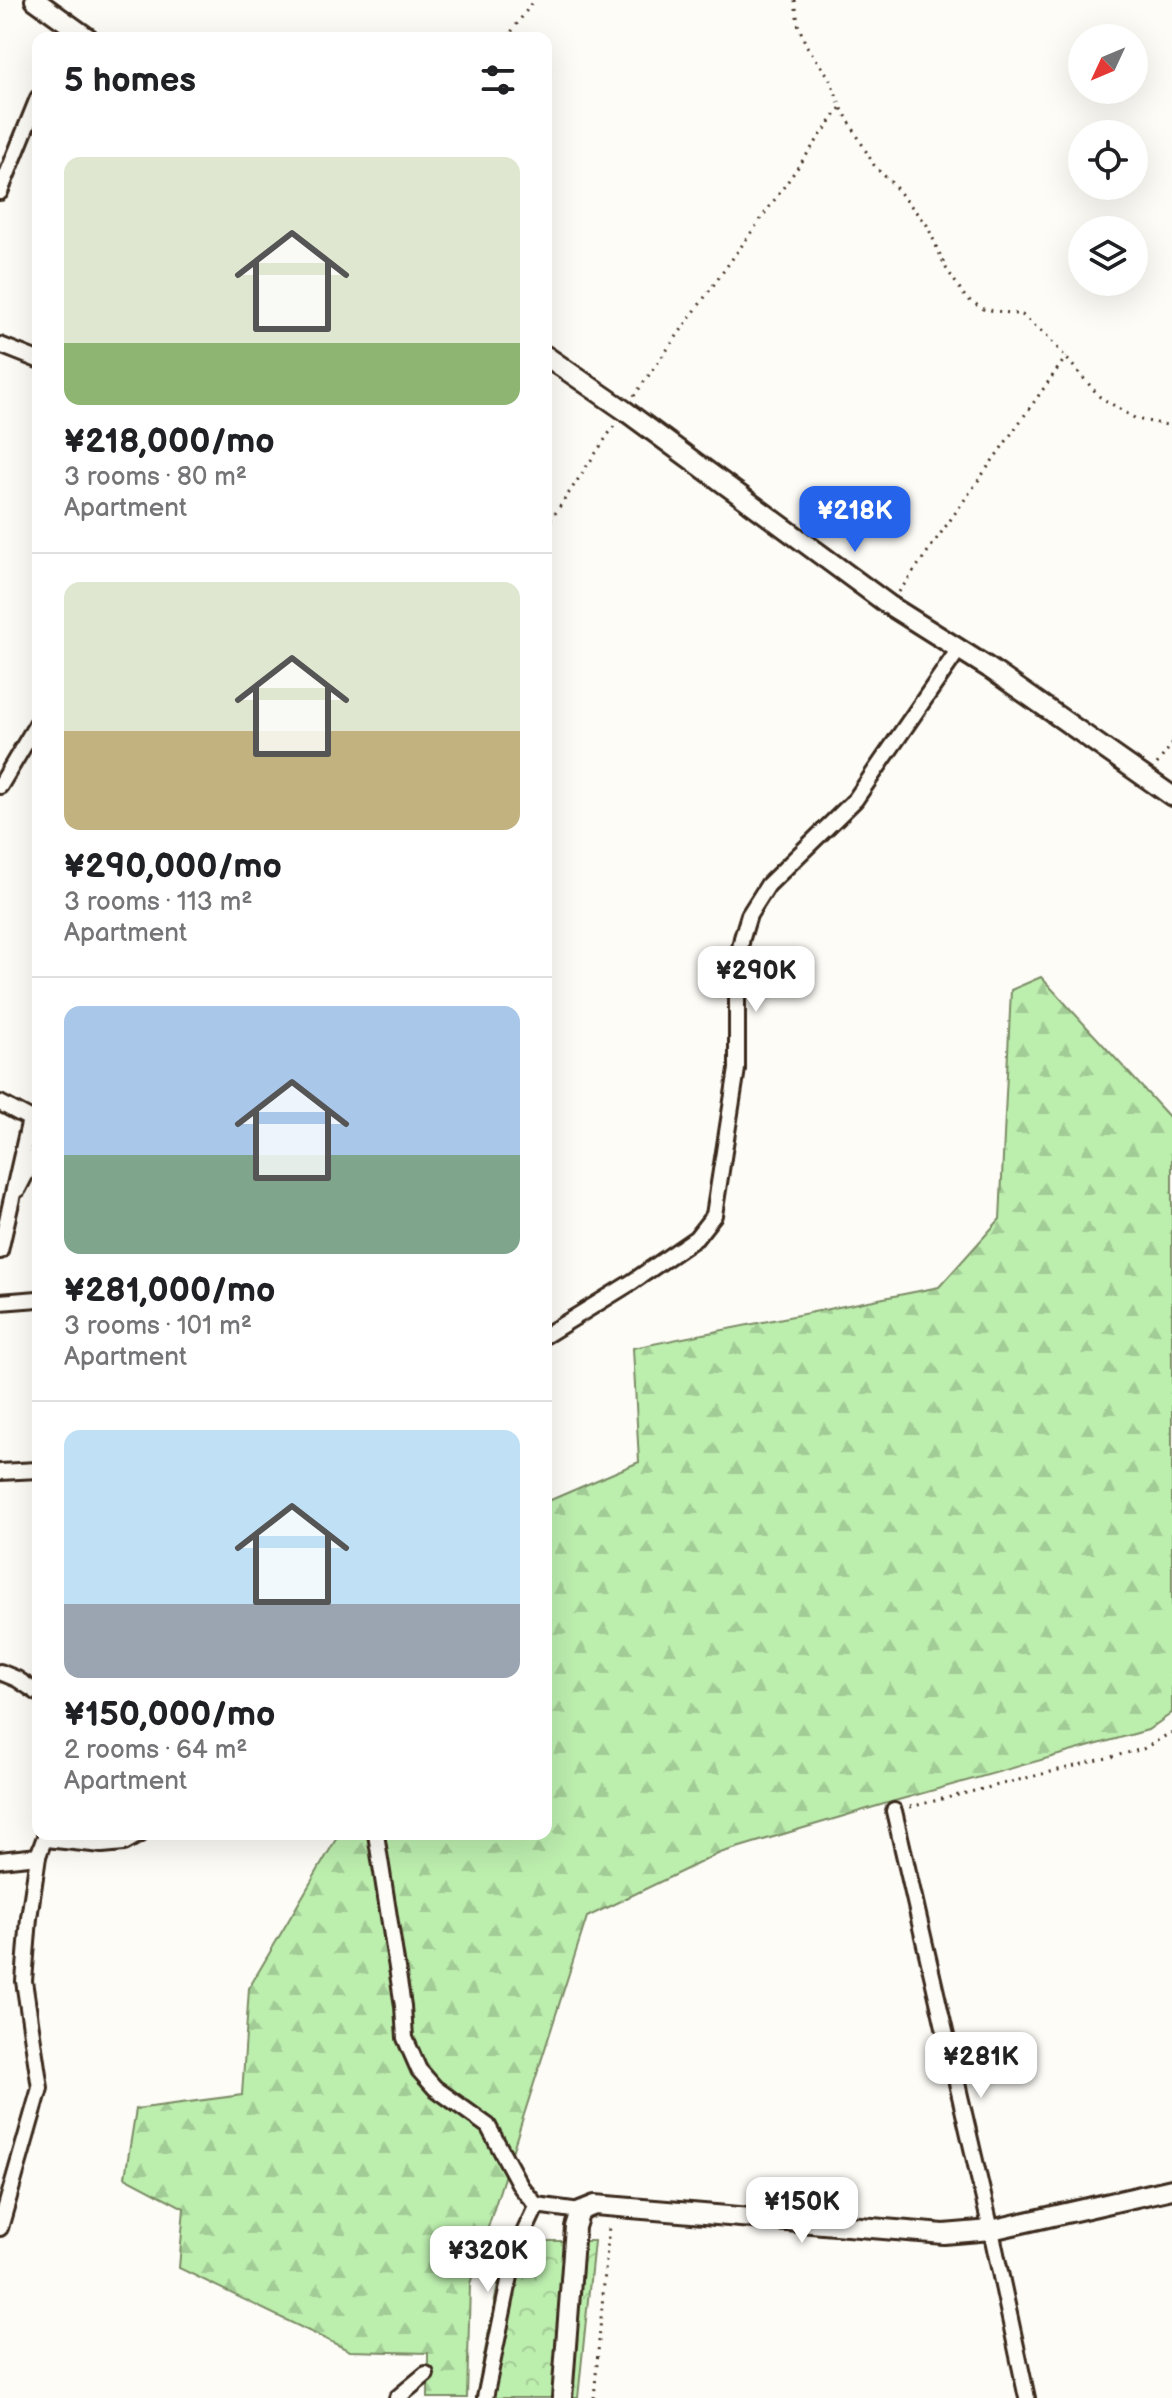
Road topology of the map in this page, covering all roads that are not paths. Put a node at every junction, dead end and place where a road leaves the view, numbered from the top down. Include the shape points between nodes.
1 (35, 0) edge
2 (67, 32) edge
3 (32, 113) edge
4 (0, 192) edge
5 (0, 345) edge
6 (32, 358) edge
7 (552, 360) edge
8 (959, 649) junction
9 (32, 732) edge
10 (0, 786) edge
11 (1172, 796) edge
12 (0, 1103) edge
13 (32, 1161) edge
14 (11, 1200) junction
15 (0, 1251) edge
16 (32, 1299) edge
17 (0, 1302) edge
18 (552, 1331) edge
19 (32, 1470) edge
20 (0, 1472) edge
21 (0, 1672) edge
22 (32, 1689) edge
23 (894, 1811) road end
24 (45, 1840) edge
25 (67, 1840) edge
26 (129, 1840) edge
27 (377, 1840) edge
28 (38, 1856) junction
29 (0, 1860) edge
30 (1172, 2189) edge
31 (537, 2205) junction
32 (580, 2211) junction
33 (0, 2228) edge
34 (991, 2230) junction
35 (426, 2374) dead end
36 (397, 2398) edge
37 (485, 2398) edge
38 (562, 2398) edge
39 (1027, 2398) edge

1 - 2 street
3 - 4 street
5 - 6 street
7 - 8 street via 889,605
8 - 11 street
8 - 18 street via 855,800 768,885 749,915 737,964 737,1069 714,1215 696,1238
9 - 10 street
12 - 14 street via 30,1119
13 - 14 street
14 - 15 street
16 - 17 street
19 - 20 street
21 - 22 street
23 - 34 street
24 - 28 street
25 - 26 street via 102,1845
27 - 31 street via 409,2049 435,2088 488,2126 521,2187
28 - 29 street
28 - 33 street via 24,1981 40,2088
30 - 34 street
31 - 32 street
31 - 37 street via 515,2252
32 - 34 street via 595,2205 900,2232
32 - 38 street
34 - 39 street
35 - 36 street

